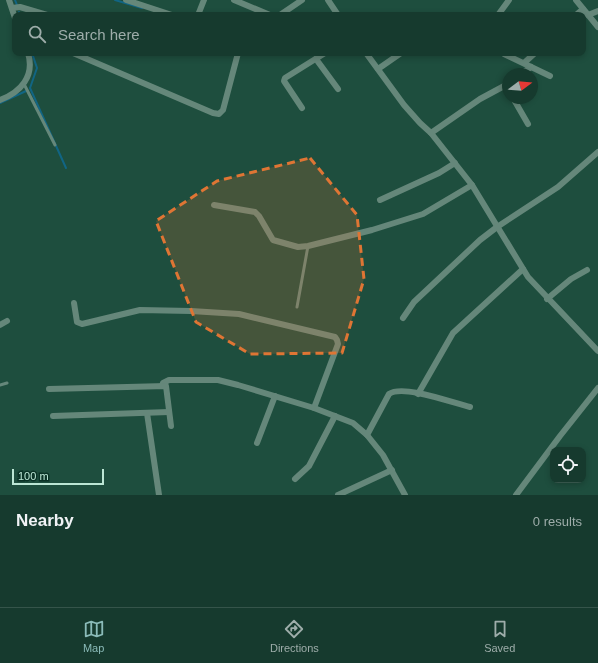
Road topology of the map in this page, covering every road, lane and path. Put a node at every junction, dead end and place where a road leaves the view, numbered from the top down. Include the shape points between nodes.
1 (9, 0) edge
2 (126, 0) edge
3 (204, 0) edge
4 (234, 0) edge
5 (302, 0) edge
6 (328, 0) edge
7 (509, 0) edge
8 (576, 0) edge
9 (12, 8) junction
10 (583, 9) junction
11 (598, 11) edge
12 (13, 12) edge
13 (37, 12) edge
14 (163, 12) edge
15 (199, 12) edge
16 (256, 12) edge
17 (284, 12) edge
18 (336, 12) edge
19 (500, 12) edge
20 (580, 12) edge
21 (586, 12) edge
22 (586, 13) edge
23 (588, 15) junction
24 (598, 27) edge
25 (29, 56) edge
26 (80, 56) edge
27 (237, 56) edge
28 (320, 56) edge
29 (368, 56) edge
30 (397, 56) edge
31 (508, 56) edge
32 (533, 56) edge
33 (316, 59) junction
34 (524, 64) junction
35 (531, 67) joint
36 (378, 69) junction
37 (550, 76) dead end
38 (24, 84) junction
39 (502, 88) edge
40 (338, 89) dead end
41 (0, 100) edge
42 (516, 104) edge
43 (302, 108) dead end
44 (528, 124) dead end
45 (432, 133) junction
46 (55, 145) dead end
47 (598, 152) edge
48 (455, 163) junction
49 (472, 185) junction
50 (380, 200) dead end
51 (214, 205) dead end
52 (497, 226) junction
53 (308, 246) junction
54 (523, 269) junction
55 (587, 270) dead end
56 (547, 299) junction
57 (74, 303) dead end
58 (297, 307) dead end
59 (403, 318) dead end
60 (7, 321) dead end
61 (0, 325) edge
62 (598, 351) edge
63 (7, 383) dead end
64 (0, 385) edge
65 (162, 386) junction
66 (598, 388) edge
67 (49, 390) dead end
68 (418, 394) junction
69 (276, 396) junction
70 (470, 407) dead end
71 (314, 408) junction
72 (170, 412) junction
73 (147, 413) junction
74 (53, 416) dead end
75 (335, 416) junction
76 (171, 426) dead end
77 (367, 435) junction
78 (257, 443) dead end
79 (392, 470) junction
80 (295, 479) dead end
81 (517, 493) edge
82 (159, 495) edge
83 (338, 495) edge
84 (405, 495) edge
85 (525, 495) edge

1 - 9 street
2 - 14 street
3 - 15 street
4 - 16 street
5 - 17 street
6 - 18 street
7 - 19 street
8 - 10 street
9 - 12 street
9 - 13 street via 20,7
10 - 20 street
10 - 21 street
11 - 23 street
22 - 23 street
23 - 24 street
25 - 38 street via 32,64
26 - 27 street via 219,114 223,110
28 - 33 street
29 - 36 street
30 - 36 street
31 - 34 street
32 - 34 street
33 - 40 street
33 - 43 street via 284,81
34 - 35 street
35 - 37 street
36 - 45 street via 404,105
38 - 41 street
38 - 46 lane
39 - 45 street via 480,99
42 - 44 street
45 - 48 street
47 - 52 street via 558,187
48 - 49 street
48 - 50 street
49 - 52 street
49 - 53 street via 423,214 378,229
51 - 53 street via 254,212 273,240 298,247
52 - 54 street
52 - 59 street via 414,302
53 - 58 lane
54 - 56 street
54 - 68 street via 453,333
55 - 56 street via 571,279
56 - 62 street
57 - 71 street via 77,322 82,324 140,310 191,311 239,314 335,337 338,344
60 - 61 street
63 - 64 lane
65 - 67 street
65 - 69 street via 169,380 218,380
65 - 72 street via 167,387
66 - 81 street
68 - 70 street
68 - 77 street via 402,390 389,394
69 - 71 street
69 - 78 street
71 - 75 street
72 - 73 street
72 - 76 street
73 - 74 street
73 - 82 street
75 - 77 street via 353,423
75 - 80 street via 328,434 309,466
77 - 79 street via 384,455
79 - 83 street
79 - 84 street
81 - 85 street

